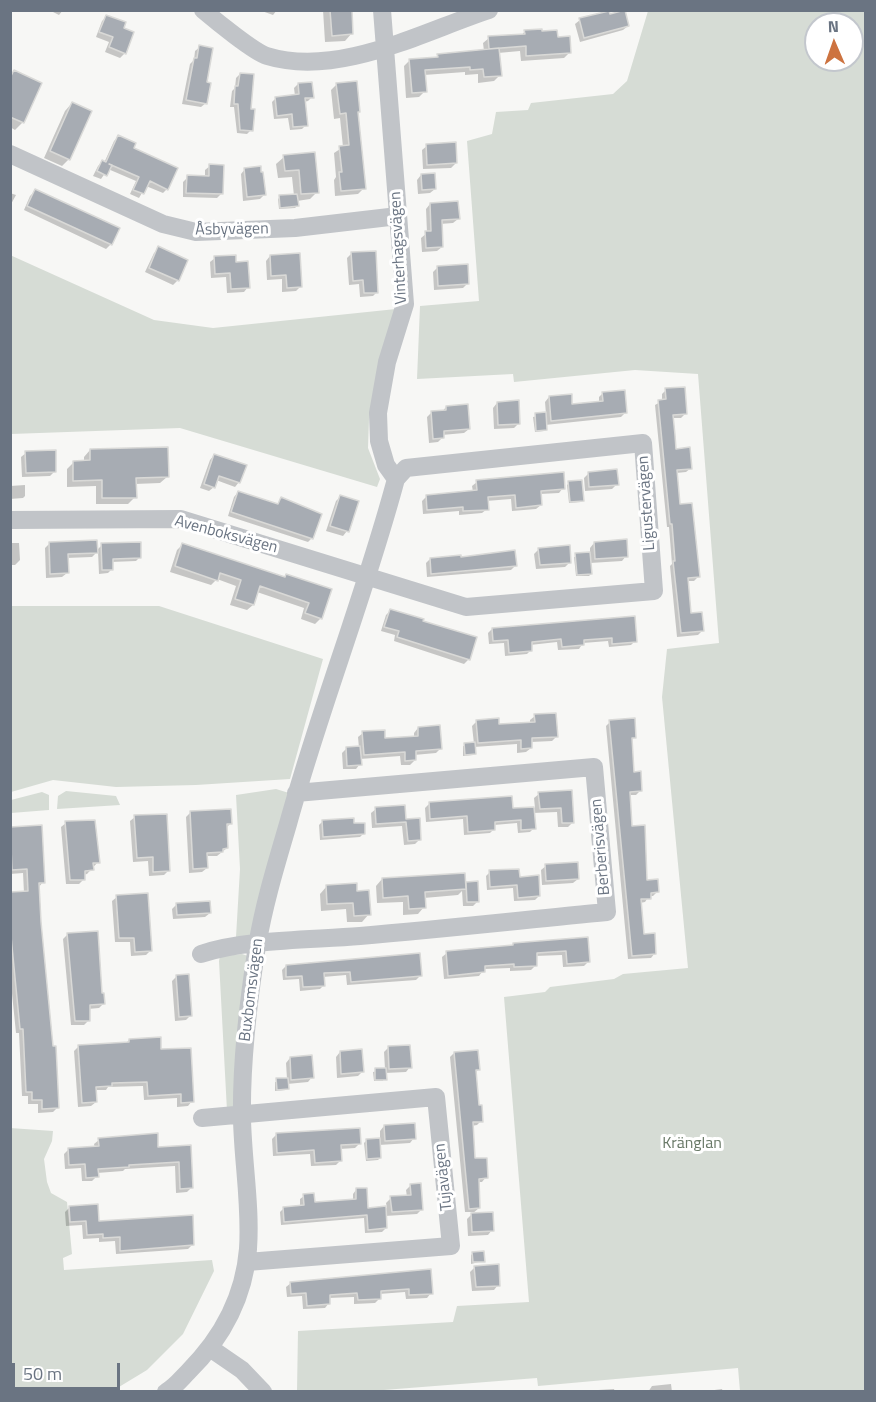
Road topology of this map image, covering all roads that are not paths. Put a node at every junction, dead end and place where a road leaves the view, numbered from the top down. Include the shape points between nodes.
1 (203, 10) edge
2 (382, 10) edge
3 (489, 10) edge
4 (385, 47) junction
5 (10, 154) edge
6 (398, 216) junction
7 (396, 479) junction
8 (10, 520) edge
9 (366, 577) junction
10 (296, 793) junction
11 (258, 944) junction
12 (201, 954) dead end
13 (242, 1116) junction
14 (202, 1118) dead end
15 (247, 1262) junction
16 (210, 1348) junction
17 (166, 1392) edge
18 (263, 1392) edge

1 - 4 street via 265,55 283,59 335,60
2 - 4 street, Vinterhagsvägen
3 - 4 street
4 - 6 street, Vinterhagsvägen
5 - 6 street, Åsbyvägen via 163,224 196,232 295,228
6 - 7 street, Vinterhagsvägen via 405,304 387,362 378,414 379,441 386,465
7 - 9 street
7 - 9 street, Ligustervägen via 406,468 643,443 654,591 466,607
8 - 9 street, Avenboksvägen via 181,519
9 - 10 street, Buxbomsvägen
10 - 11 street, Buxbomsvägen via 270,883
10 - 11 street, Berberisvägen via 594,767 607,912
11 - 12 street
11 - 13 street, Buxbomsvägen via 243,1063
13 - 14 street
13 - 15 street, Buxbomsvägen via 249,1231
13 - 15 street, Tujavägen via 436,1097 451,1246
15 - 16 street, Buxbomsvägen via 236,1303
16 - 17 street, Buxbomsvägen
16 - 18 street via 242,1370

